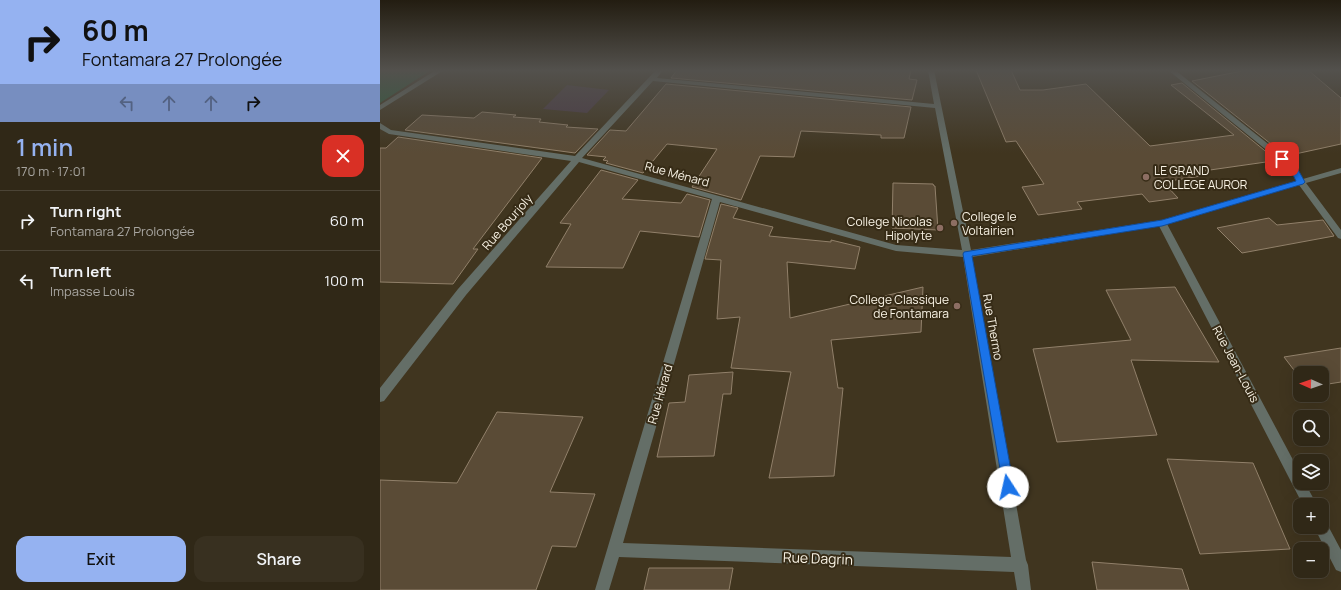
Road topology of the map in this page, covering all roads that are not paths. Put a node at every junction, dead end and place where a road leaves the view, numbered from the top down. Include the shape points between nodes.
1 (397, 98) edge
2 (634, 98) edge
3 (847, 98) edge
4 (936, 98) edge
5 (1204, 98) edge
6 (937, 106) junction
7 (380, 108) edge
8 (380, 125) edge
9 (577, 159) junction
10 (1341, 170) edge
11 (1301, 182) junction
12 (717, 197) junction
13 (1162, 223) junction
14 (1341, 236) edge
15 (967, 254) junction
16 (380, 397) edge
17 (1306, 498) edge
18 (1325, 534) edge
19 (614, 550) junction
20 (1022, 565) junction
21 (1341, 565) edge
22 (602, 590) edge
23 (1024, 590) edge

1 - 7 street
2 - 9 street, Rue Bourjoly
3 - 6 street
4 - 6 street, Rue Thermo
5 - 11 street via 1293,168
6 - 15 street, Rue Thermo
8 - 9 street, Rue Ménard via 389,132
9 - 12 street, Rue Ménard
9 - 16 street, Rue Bourjoly via 462,292
10 - 11 street, Rue Ménard
11 - 13 street, Rue Ménard
11 - 14 street
12 - 15 street, Rue Ménard via 896,248
12 - 19 street, Rue Hérard
13 - 15 street, Rue Ménard
13 - 17 street, Rue Jean-Louis
15 - 20 street, Rue Thermo
18 - 21 street
19 - 20 street, Rue Dagrin
19 - 22 street, Rue Hérard
20 - 23 street, Rue Thermo

